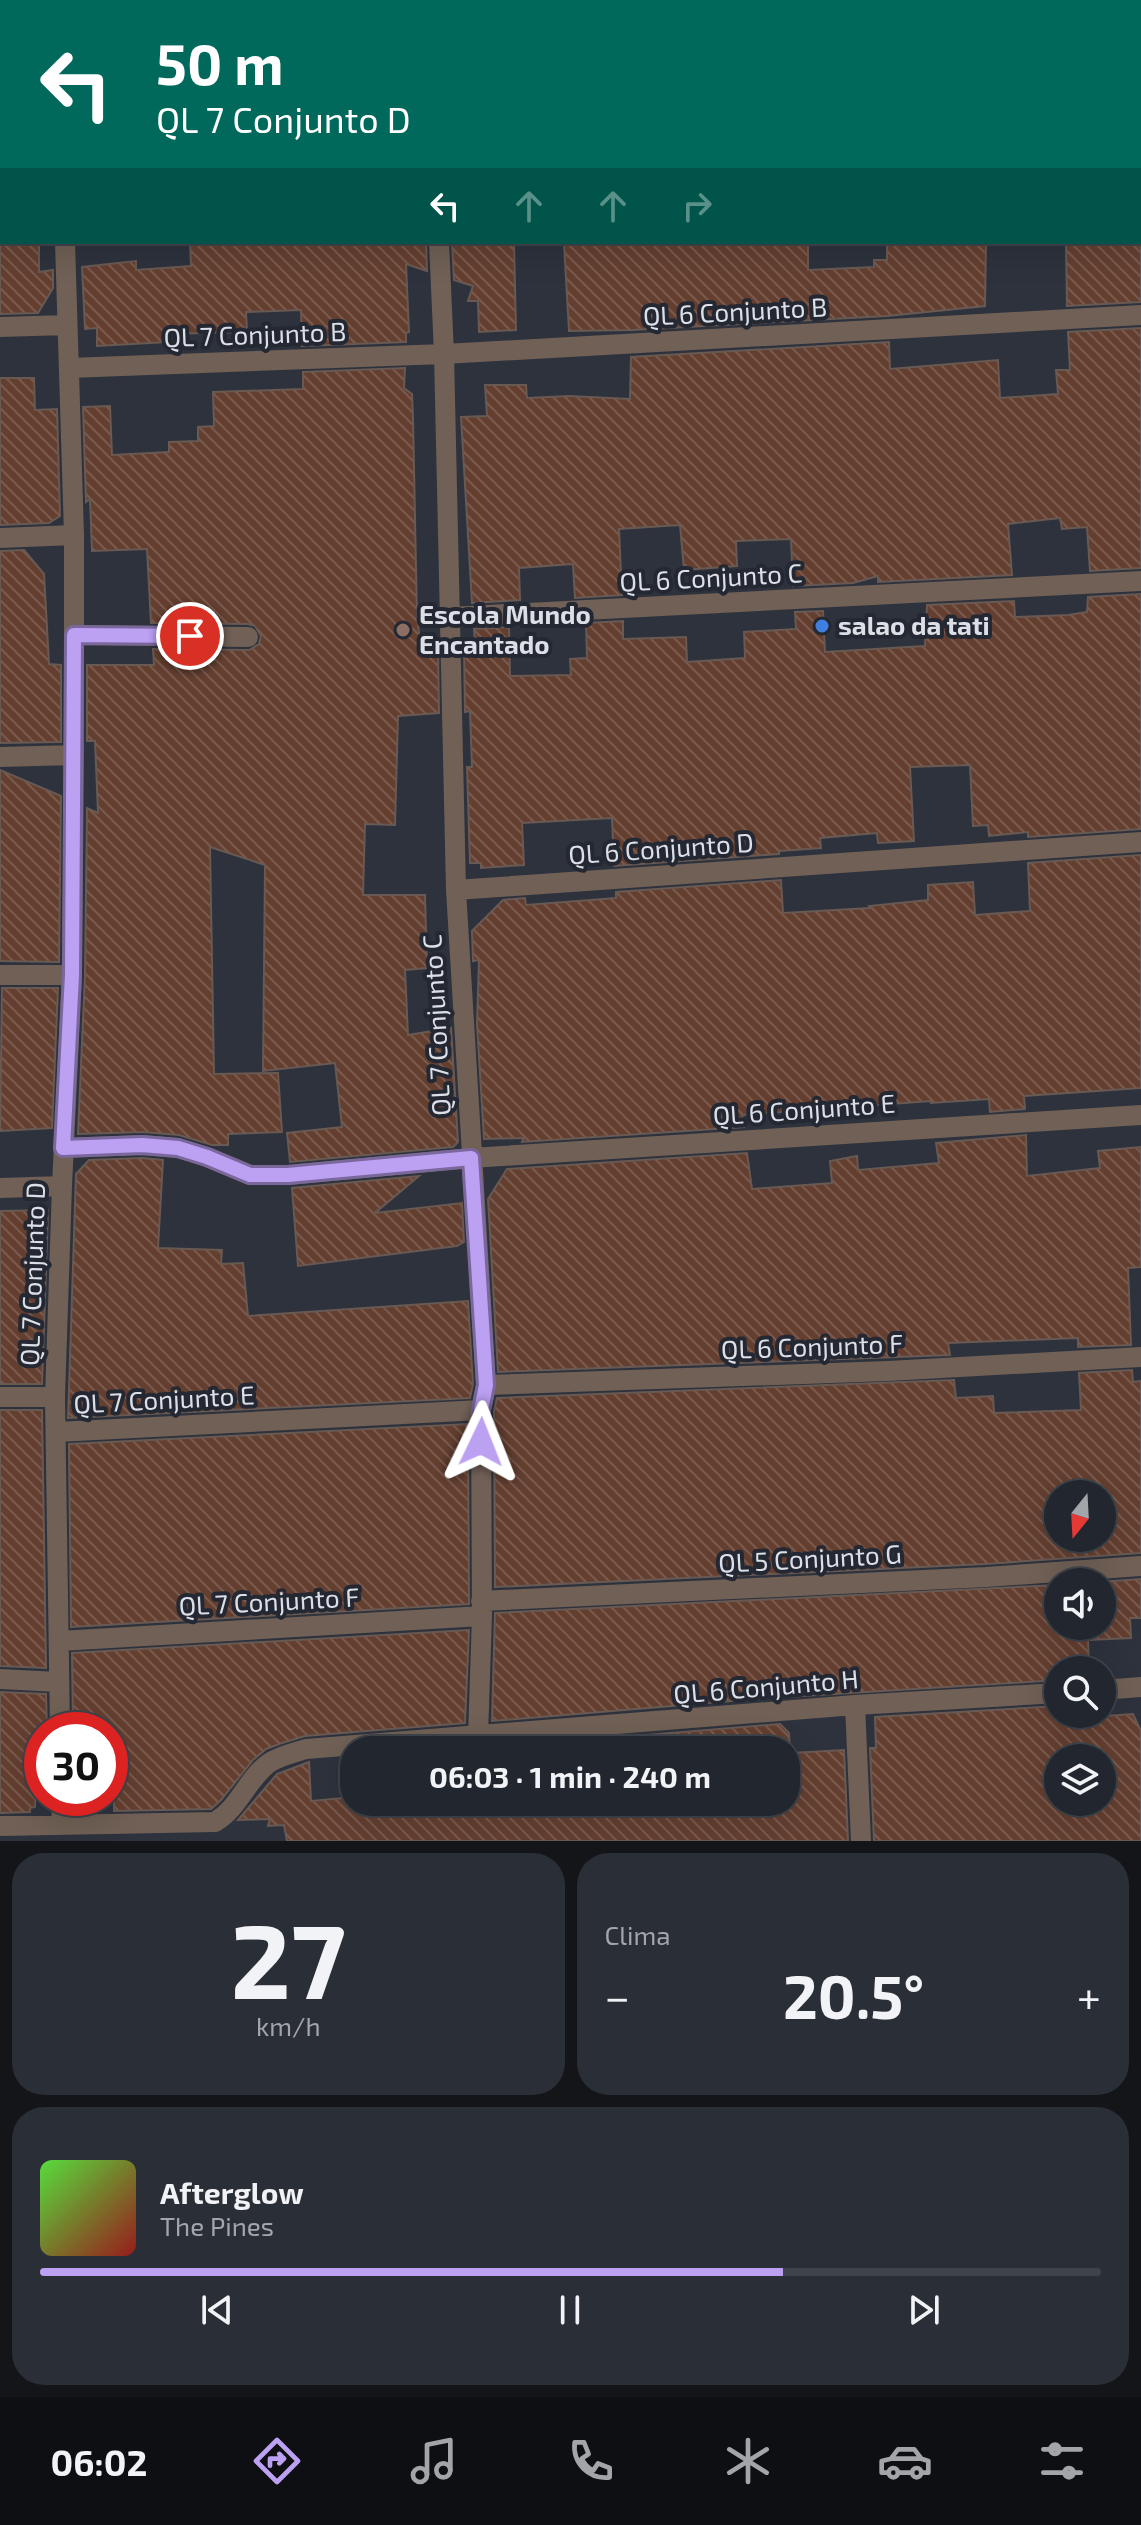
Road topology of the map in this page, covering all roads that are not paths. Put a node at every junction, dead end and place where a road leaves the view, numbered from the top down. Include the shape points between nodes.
1 (65, 244) edge
2 (439, 244) edge
3 (1141, 315) edge
4 (67, 325) junction
5 (0, 327) edge
6 (444, 354) junction
7 (69, 368) junction
8 (74, 535) junction
9 (0, 538) edge
10 (1141, 581) edge
11 (450, 617) junction
12 (74, 635) junction
13 (248, 637) dead end
14 (74, 755) junction
15 (0, 757) edge
16 (1141, 842) edge
17 (456, 890) junction
18 (0, 975) edge
19 (72, 975) junction
20 (1141, 1115) edge
21 (63, 1148) junction
22 (471, 1158) junction
23 (62, 1186) junction
24 (0, 1188) edge
25 (1141, 1357) edge
26 (486, 1385) junction
27 (0, 1397) edge
28 (55, 1397) junction
29 (481, 1410) junction
30 (57, 1432) junction
31 (1141, 1566) edge
32 (482, 1608) junction
33 (60, 1641) junction
34 (0, 1679) edge
35 (58, 1682) junction
36 (1141, 1687) edge
37 (1116, 1689) edge
38 (1044, 1694) edge
39 (855, 1705) junction
40 (59, 1712) edge
41 (478, 1736) joint
42 (340, 1745) edge
43 (62, 1816) edge
44 (62, 1825) junction
45 (0, 1826) edge
46 (861, 1841) edge

1 - 4 street
2 - 6 street
3 - 6 street, QL 6 Conjunto B
4 - 5 street
4 - 7 street
6 - 7 street, QL 7 Conjunto B
6 - 11 street
7 - 8 street
8 - 9 street
8 - 12 street
10 - 11 street, QL 6 Conjunto C
11 - 17 street
12 - 13 street
12 - 14 street
14 - 15 street
14 - 19 street
16 - 17 street, QL 6 Conjunto D
17 - 22 street, QL 7 Conjunto C
18 - 19 street
19 - 21 street
20 - 22 street, QL 6 Conjunto E
21 - 22 street, QL 7 Conjunto D via 178,1148 250,1175
21 - 23 street, QL 7 Conjunto D
22 - 26 street, QL 7 Conjunto C
23 - 24 street
23 - 28 street, QL 7 Conjunto D
25 - 26 street, QL 6 Conjunto F
26 - 29 street, QL 7 Conjunto C
27 - 28 street
28 - 30 street, QL 7 Conjunto D
29 - 30 street, QL 7 Conjunto E
29 - 32 street, QL 7 Conjunto C
30 - 33 street, QL 7 Conjunto E
31 - 32 street, QL 5 Conjunto G
32 - 33 street, QL 7 Conjunto F
32 - 41 street, QL 7 Conjunto C
33 - 35 street, QL 7 Conjunto E
34 - 35 street
35 - 40 street, QL 7 Conjunto E
36 - 37 street
38 - 39 street, QL 6 Conjunto H
39 - 41 street, QL 6 Conjunto H
39 - 46 street
42 - 44 street, QL 6 Conjunto H via 306,1749 268,1764 222,1818 209,1824
43 - 44 street
44 - 45 street, QL 6 Conjunto H

